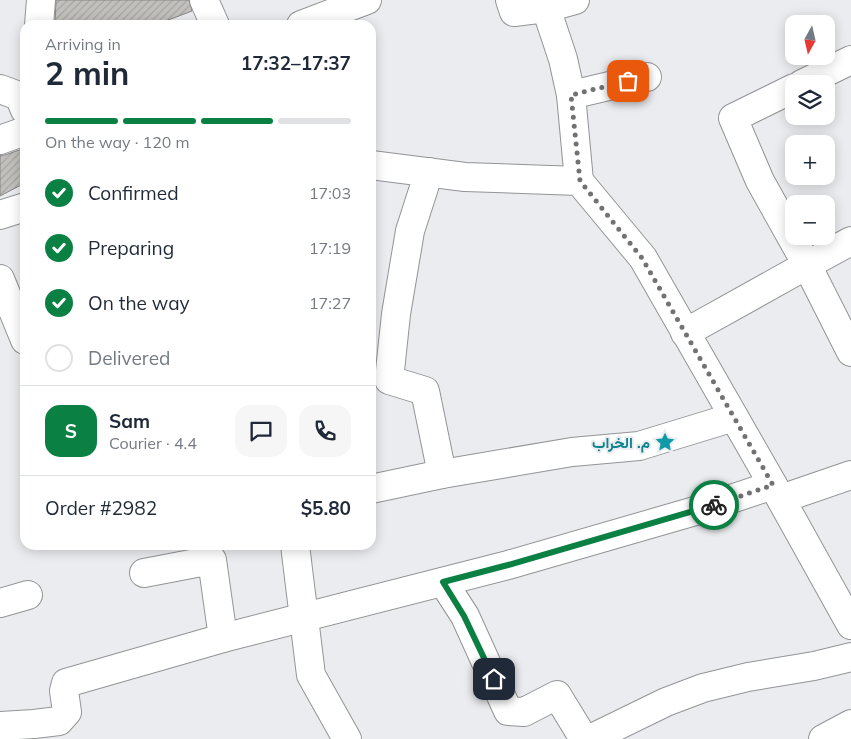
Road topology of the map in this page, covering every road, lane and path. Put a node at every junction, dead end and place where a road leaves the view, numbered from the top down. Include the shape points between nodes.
1 (41, 0) edge
2 (204, 0) edge
3 (367, 0) edge
4 (510, 0) edge
5 (575, 0) edge
6 (331, 6) edge
7 (546, 8) junction
8 (39, 20) edge
9 (212, 20) edge
10 (309, 20) edge
11 (851, 60) edge
12 (820, 75) edge
13 (647, 77) dead end
14 (785, 92) edge
15 (571, 95) junction
16 (20, 133) edge
17 (0, 140) edge
18 (376, 165) edge
19 (429, 172) junction
20 (580, 181) junction
21 (20, 209) edge
22 (0, 215) edge
23 (851, 242) edge
24 (807, 265) junction
25 (0, 279) edge
26 (20, 328) edge
27 (685, 333) junction
28 (851, 352) edge
29 (734, 417) junction
30 (442, 474) junction
31 (851, 475) edge
32 (376, 488) edge
33 (777, 492) junction
34 (296, 550) edge
35 (144, 573) dead end
36 (443, 582) junction
37 (28, 595) dead end
38 (0, 603) edge
39 (304, 617) junction
40 (851, 625) edge
41 (223, 638) junction
42 (851, 657) edge
43 (851, 724) edge
44 (0, 726) edge
45 (347, 739) edge
46 (584, 739) edge
47 (590, 739) edge
48 (822, 739) edge

1 - 8 street
2 - 9 street
3 - 6 street
4 - 7 street via 514,12
5 - 7 street
6 - 10 street
7 - 15 street
11 - 12 street
13 - 15 street
14 - 24 street via 733,118 760,180
15 - 20 street
16 - 17 street
18 - 19 street
19 - 20 street via 465,177
19 - 30 street via 410,231 389,380 424,391
20 - 27 street via 642,258
21 - 22 street
23 - 24 street
24 - 27 street
24 - 28 street
25 - 26 street
27 - 29 street
29 - 30 street via 639,446 572,452
29 - 33 street
30 - 32 street
31 - 33 street
33 - 36 street via 676,516
33 - 40 street
34 - 39 street
35 - 41 street via 212,560
36 - 39 street
36 - 46 street via 464,616 508,711 524,712 557,695
37 - 38 street
39 - 41 street
39 - 45 street via 311,675
41 - 44 street via 66,683 67,712 60,721
42 - 47 street via 703,688
43 - 48 street

